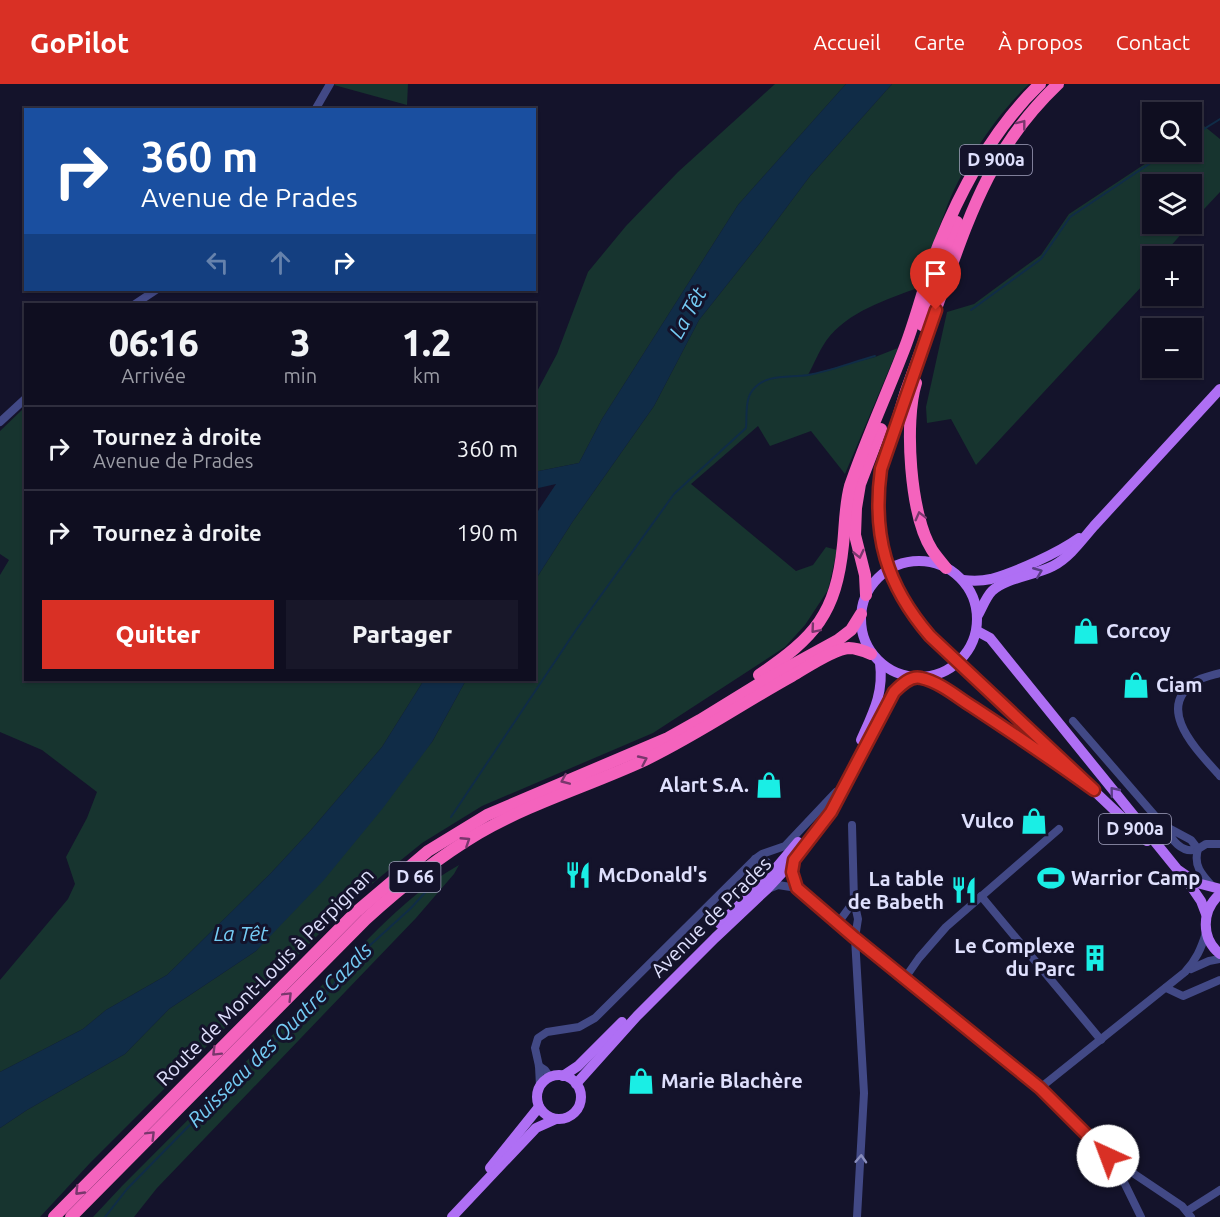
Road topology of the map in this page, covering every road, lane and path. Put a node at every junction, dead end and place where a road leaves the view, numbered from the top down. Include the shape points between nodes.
1 (330, 84) edge
2 (1040, 84) edge
3 (1058, 84) edge
4 (316, 108) edge
5 (988, 150) junction
6 (959, 198) junction
7 (957, 250) junction
8 (154, 291) edge
9 (136, 303) edge
10 (1220, 390) edge
11 (24, 400) edge
12 (0, 422) edge
13 (881, 469) junction
14 (1094, 526) junction
15 (946, 568) junction
16 (963, 579) junction
17 (866, 595) junction
18 (861, 614) junction
19 (978, 616) junction
20 (977, 631) junction
21 (871, 654) junction
22 (880, 663) junction
23 (788, 673) junction
24 (1220, 673) edge
25 (917, 678) junction
26 (1073, 721) dead end
27 (638, 749) junction
28 (1220, 776) edge
29 (1094, 790) junction
30 (836, 792) junction
31 (852, 825) dead end
32 (1059, 829) dead end
33 (1220, 844) edge
34 (1198, 849) junction
35 (755, 859) junction
36 (794, 860) junction
37 (1177, 868) junction
38 (771, 874) junction
39 (797, 888) junction
40 (767, 889) junction
41 (1218, 890) edge
42 (981, 896) junction
43 (854, 901) junction
44 (1206, 914) junction
45 (838, 923) junction
46 (1206, 933) junction
47 (855, 938) junction
48 (1220, 954) edge
49 (1220, 959) edge
50 (1185, 972) junction
51 (905, 978) junction
52 (1220, 980) edge
53 (1166, 988) junction
54 (1101, 1040) junction
55 (539, 1066) junction
56 (564, 1076) junction
57 (550, 1077) junction
58 (576, 1084) junction
59 (540, 1086) junction
60 (1040, 1088) junction
61 (539, 1107) junction
62 (556, 1119) junction
63 (1108, 1156) junction
64 (1220, 1190) edge
65 (1189, 1214) edge
66 (54, 1217) edge
67 (71, 1217) edge
68 (451, 1217) edge
69 (857, 1217) edge
70 (1141, 1217) edge

1 - 4 street
2 - 5 highway, D 900a
7 -> 3 highway, D 900a via 990,170 1034,108
5 - 6 highway
5 - 13 highway, D 900a via 968,190 936,279 883,445
6 -> 17 highway via 896,391 860,484 855,535
6 -> 27 highway via 855,470 848,493 840,571 822,621 786,657 694,719
7 - 13 highway, D 900a
15 -> 7 highway via 931,549 923,527 912,475 910,425 914,389
8 - 9 street
10 - 14 main road
11 - 12 street
13 - 29 main road, D 900a, bridge via 878,511 883,551 896,586 919,623
14 - 16 main road via 1074,541 1008,573 989,580
19 -> 14 main road via 991,591 1056,565
15 - 16 main road
15 - 17 main road via 918,561 900,564 876,579
16 - 19 main road via 976,603
17 - 18 main road
18 - 21 main road via 861,628
18 - 23 highway, D 66 via 838,640
19 - 20 main road
20 - 25 main road via 968,650 953,666 933,676
37 -> 20 main road via 990,638
21 - 22 main road
21 - 23 highway, D 66 via 847,648
22 - 25 main road via 895,673
22 - 30 main road, Avenue de Prades via 882,685 877,703
23 - 27 highway, Route de Mont-Louis à Perpignan / D 66 via 668,738
67 -> 23 highway, Route de Mont-Louis à Perpignan / D 66 via 366,919 432,863 521,812 683,741
24 - 28 street via 1198,680 1179,702 1179,719 1188,740
25 - 29 main road via 941,686
25 - 36 main road, Avenue de Prades via 901,684 894,692 831,812
26 - 34 street via 1163,825 1191,840
27 -> 66 highway, Route de Mont-Louis à Perpignan / D 66 via 487,815 419,858 356,912
29 - 37 main road, D 900a
30 - 35 street via 785,846
30 - 38 main road, Avenue de Prades
31 - 43 street
32 - 42 street
33 - 34 street via 1206,844
34 - 41 street via 1196,866
35 - 38 street via 767,862
35 - 55 street via 595,1018 579,1027 547,1032 538,1038 535,1048
36 - 39 street via 792,872
36 - 40 main road, Avenue de Prades
37 - 41 main road, D 900a via 1197,883
37 - 44 main road, D 900a
38 - 56 main road, Avenue de Prades
39 - 40 street via 778,885
39 - 45 street
40 - 58 main road, Avenue de Prades via 637,1016
41 - 44 main road
42 - 51 street via 946,927
42 - 54 street
43 - 45 street
43 - 47 street via 858,919
44 - 46 main road
45 - 47 street
46 - 48 main road
46 - 50 street via 1200,952
47 - 51 street
69 -> 47 street via 864,1093
49 - 50 street
50 - 53 street
51 - 60 street
52 - 53 street via 1184,996
53 - 54 street
54 - 60 street
55 - 57 street
55 - 59 street
56 - 57 main road
56 - 58 main road
57 - 59 main road
58 - 62 main road via 579,1106 569,1116
59 - 61 main road
60 - 63 street
61 - 62 main road
61 - 68 main road
62 - 68 main road via 536,1128
63 - 65 street
63 - 70 street
64 - 65 street

